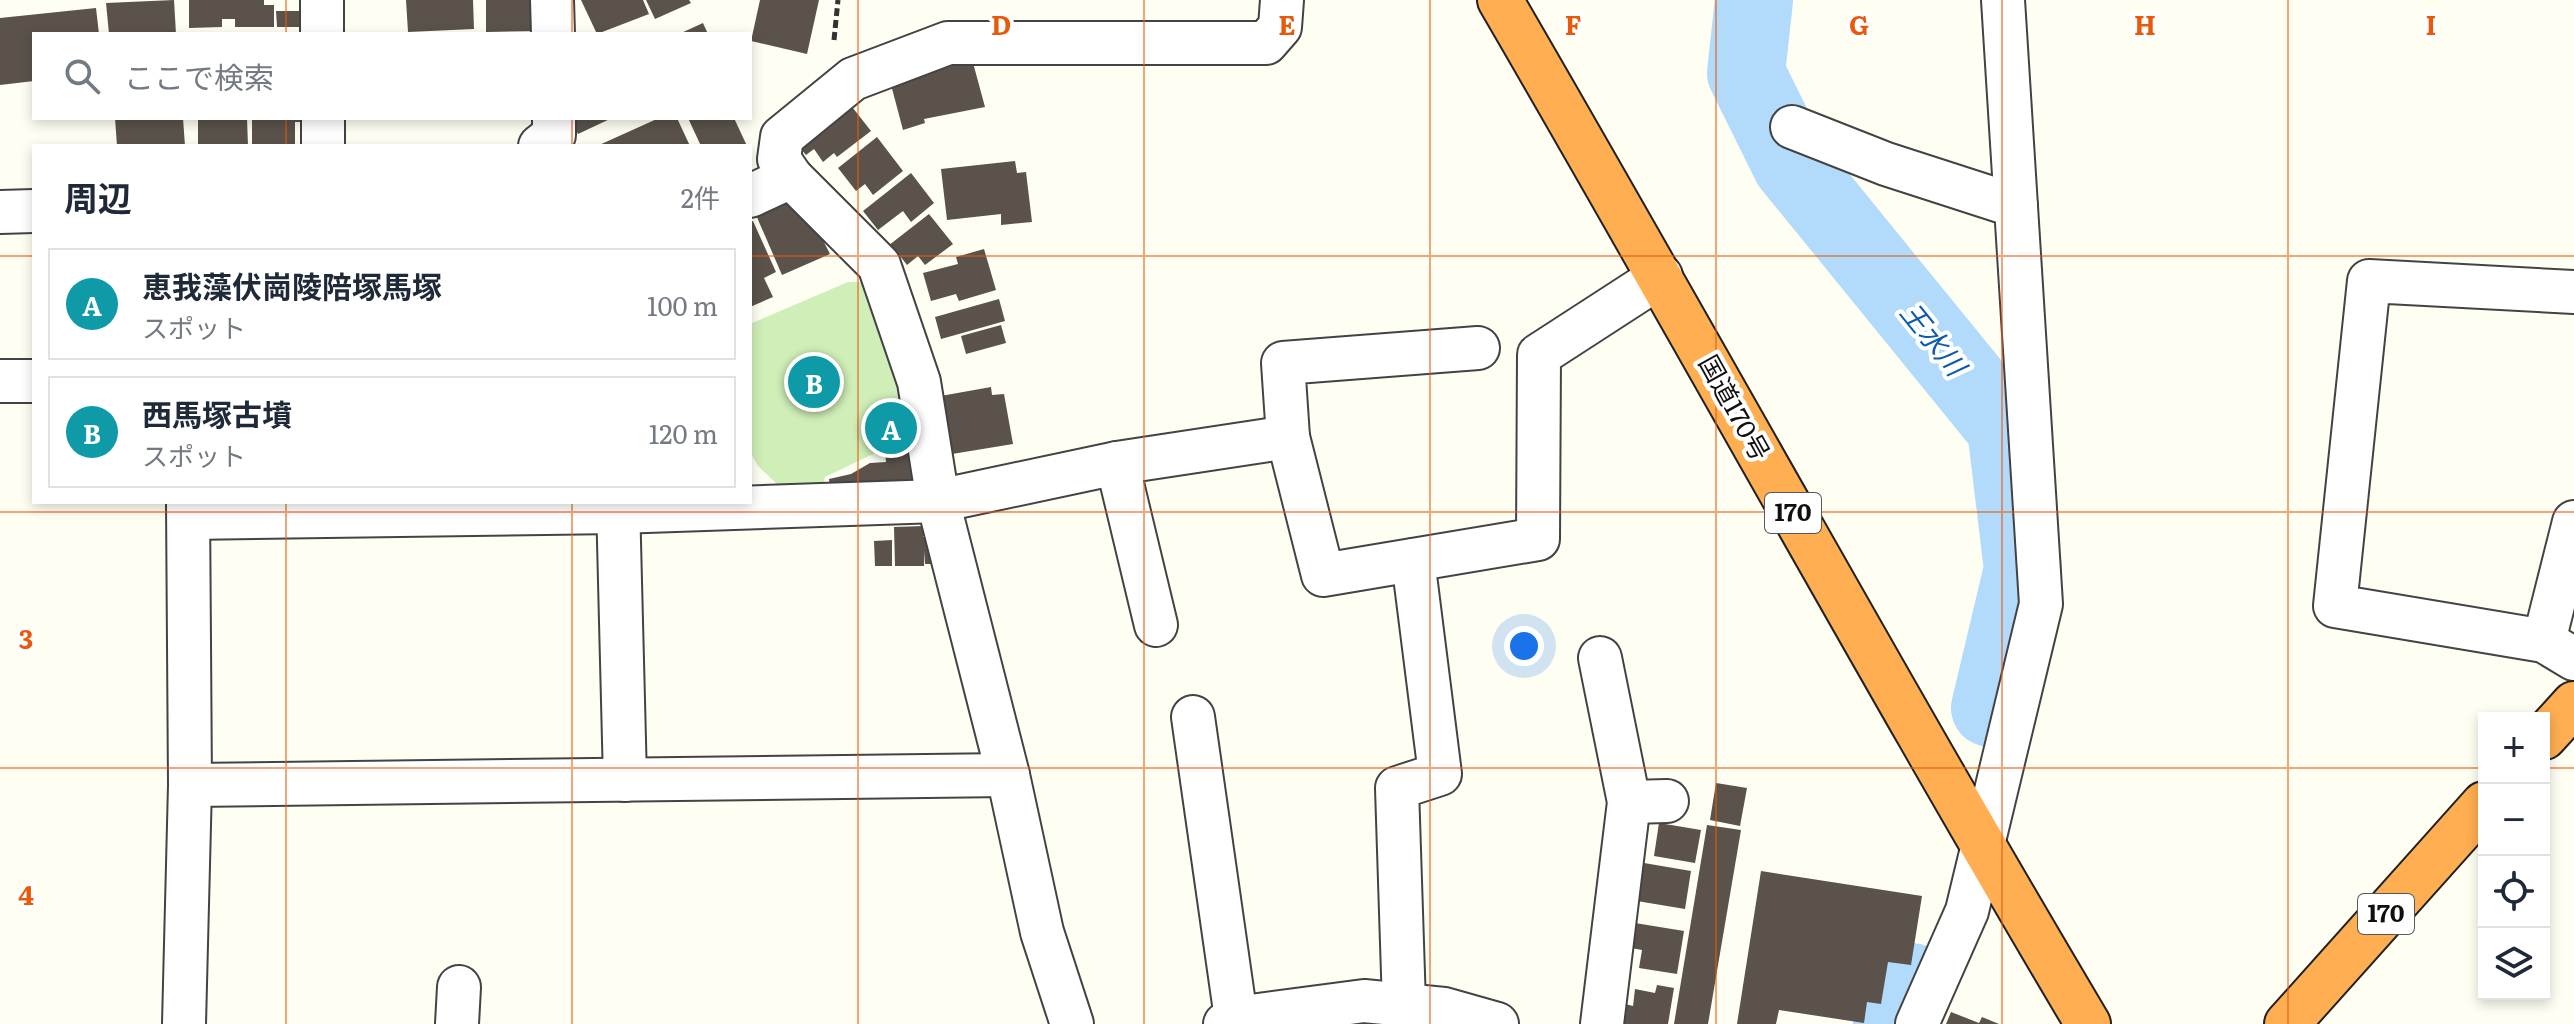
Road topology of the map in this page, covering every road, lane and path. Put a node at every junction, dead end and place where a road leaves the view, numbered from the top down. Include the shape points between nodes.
1 (322, 0) edge
2 (552, 0) edge
3 (1282, 0) edge
4 (1500, 0) edge
5 (2003, 0) edge
6 (322, 32) edge
7 (553, 32) edge
8 (323, 120) edge
9 (554, 120) edge
10 (1792, 127) dead end
11 (323, 144) edge
12 (543, 144) edge
13 (791, 177) junction
14 (752, 195) edge
15 (2016, 206) junction
16 (32, 211) edge
17 (0, 212) edge
18 (1661, 276) junction
19 (2574, 292) edge
20 (1478, 348) dead end
21 (0, 381) edge
22 (32, 381) edge
23 (1288, 437) junction
24 (1117, 463) junction
25 (938, 501) junction
26 (618, 507) edge
27 (189, 510) edge
28 (2574, 522) edge
29 (1413, 560) junction
30 (1156, 625) dead end
31 (2559, 650) edge
32 (1600, 658) dead end
33 (2574, 704) edge
34 (1193, 717) dead end
35 (2550, 730) edge
36 (1008, 775) junction
37 (625, 780) junction
38 (190, 785) junction
39 (2478, 811) edge
40 (1982, 846) junction
41 (1404, 1005) junction
42 (1230, 1021) edge
43 (184, 1024) edge
44 (1072, 1024) edge
45 (1497, 1024) edge
46 (1602, 1024) edge
47 (1917, 1024) edge
48 (2088, 1024) edge
49 (2287, 1024) edge

1 - 6 street
2 - 7 street
3 - 13 street via 1280,27 1266,43 948,43 853,79 782,137 779,159
4 - 18 highway, 国道170号 / 170
5 - 15 street
8 - 11 street
9 - 12 street via 554,135
10 - 15 street
13 - 14 street
13 - 25 street via 879,265 919,382
15 - 40 street via 2041,604
16 - 17 street
18 - 29 street via 1539,355 1538,539
18 - 40 highway, 国道170号 / 170
19 - 31 street via 2369,281 2335,606
20 - 23 street via 1283,363
21 - 22 street
23 - 24 street
23 - 29 street via 1323,575
24 - 25 street
24 - 30 street
25 - 26 street
25 - 36 street
26 - 27 street
26 - 37 street
27 - 38 street
28 - 31 street
29 - 41 street via 1440,774 1397,788
32 - 46 street via 1648,801
33 - 35 highway
34 - 42 street
36 - 37 street
36 - 44 street via 1042,932
37 - 38 street
38 - 43 street
39 - 49 highway, 170
40 - 47 street via 1967,911
40 - 48 highway, 国道170号 / 170
41 - 42 street via 1364,1001
41 - 45 street via 1444,1009

